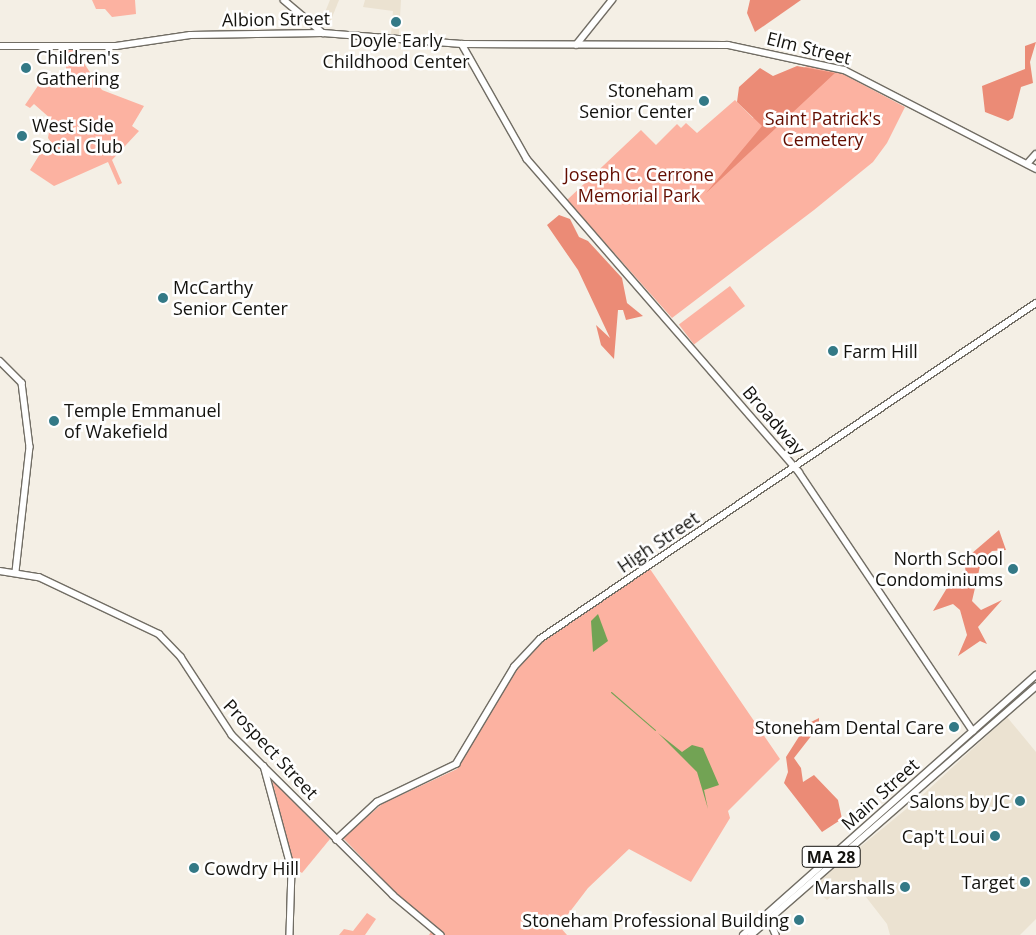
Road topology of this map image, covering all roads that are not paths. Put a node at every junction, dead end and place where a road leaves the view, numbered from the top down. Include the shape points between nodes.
1 (284, 0) edge
2 (612, 0) edge
3 (323, 33) junction
4 (462, 44) junction
5 (579, 45) junction
6 (0, 46) edge
7 (1036, 154) edge
8 (1027, 164) junction
9 (1036, 169) edge
10 (1036, 303) edge
11 (0, 361) edge
12 (795, 466) junction
13 (0, 571) edge
14 (16, 571) junction
15 (1036, 675) edge
16 (1036, 686) edge
17 (973, 731) junction
18 (264, 766) junction
19 (336, 840) junction
20 (769, 919) junction
21 (290, 935) edge
22 (441, 935) edge
23 (743, 935) edge
24 (751, 935) edge
25 (776, 935) edge

1 - 3 main road
2 - 5 main road
3 - 4 main road, Albion Street
3 - 6 main road, Albion Street via 190,35 116,46
4 - 5 main road, Albion Street
4 - 12 main road, Broadway via 521,151
5 - 8 main road, Elm Street via 721,44 831,65
7 - 8 main road
8 - 9 main road, Elm Street
10 - 12 main road, High Street
11 - 14 main road via 22,383 30,447
12 - 17 main road, Broadway
12 - 19 main road, High Street via 537,641 511,671 454,766 377,802
13 - 14 main road, Prospect Street
14 - 18 main road, Prospect Street via 49,581 159,634 181,657 225,726
15 - 17 main road, Main Street / MA 28
16 - 20 main road, Main Street / MA 28
17 - 23 main road, Main Street / MA 28
18 - 19 main road, Prospect Street
18 - 21 main road via 292,870
19 - 22 main road, Prospect Street
20 - 24 main road, Main Street / MA 28
20 - 25 main road

